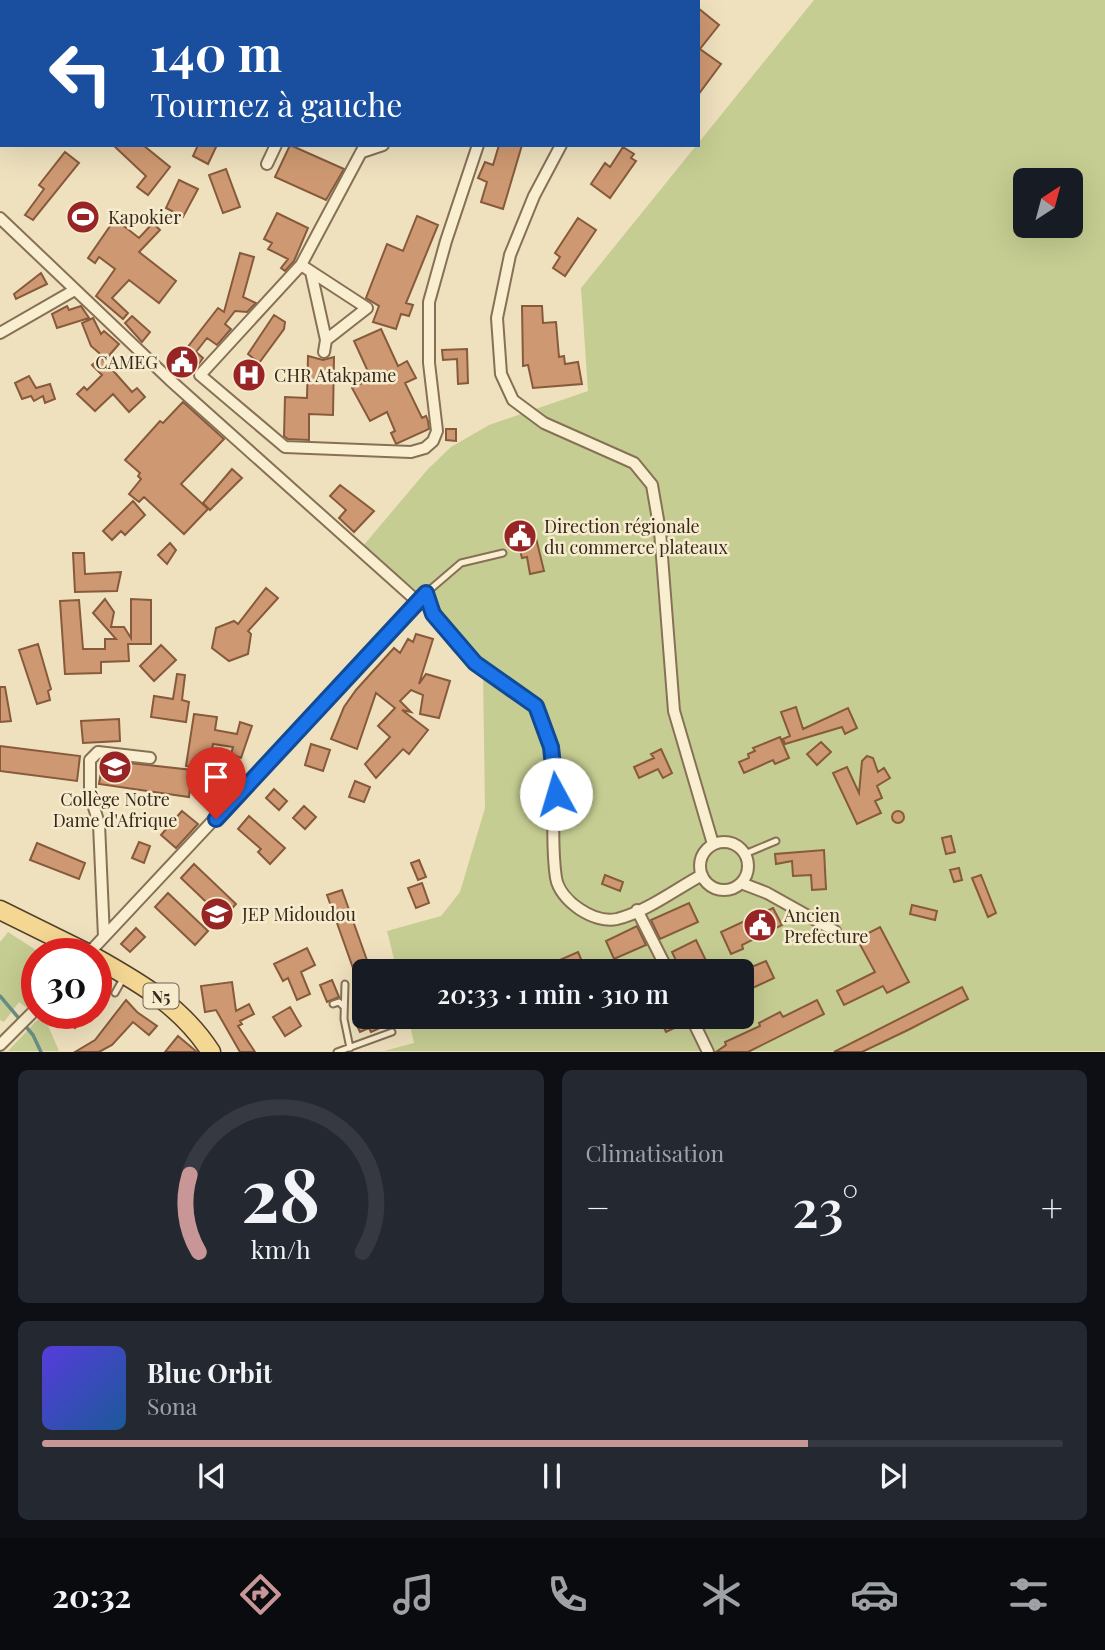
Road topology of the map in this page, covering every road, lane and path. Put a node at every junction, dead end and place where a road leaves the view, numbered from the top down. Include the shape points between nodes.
1 (275, 147) edge
2 (477, 147) edge
3 (560, 147) edge
4 (364, 149) edge
5 (267, 164) dead end
6 (0, 218) edge
7 (301, 265) junction
8 (311, 272) junction
9 (73, 291) junction
10 (0, 333) edge
11 (503, 553) dead end
12 (426, 593) junction
13 (417, 601) junction
14 (150, 758) dead end
15 (776, 841) dead end
16 (713, 844) junction
17 (745, 854) junction
18 (702, 875) junction
19 (741, 883) junction
20 (0, 909) edge
21 (637, 911) junction
22 (835, 931) dead end
23 (104, 937) joint
24 (57, 938) edge
25 (662, 959) edge
26 (112, 967) edge
27 (126, 975) junction
28 (345, 985) dead end
29 (115, 993) dead end
30 (334, 1004) dead end
31 (343, 1006) junction
32 (21, 1023) edge
33 (697, 1029) edge
34 (392, 1032) dead end
35 (0, 1045) edge
36 (350, 1048) junction
37 (211, 1052) edge
38 (337, 1052) edge
39 (708, 1052) edge

1 - 5 street
2 - 7 street via 429,302 429,363 438,430 425,448 411,452 285,447 200,375
3 - 16 street via 510,255 497,318 501,374 513,400 544,423 634,463 652,485 660,531 674,711
4 - 7 street
6 - 9 street
7 - 8 street
8 - 8 street via 325,346 368,308
9 - 10 street
9 - 13 street
11 - 12 lane via 461,563
12 - 13 street
12 - 21 street via 433,614 475,663 536,706 554,765 556,878 561,891 597,918 613,920
13 - 23 street
14 - 23 street via 98,752 90,760 90,794 99,824
15 - 17 lane
16 - 17 street via 733,844
16 - 18 street via 703,856
17 - 19 street via 748,869
18 - 19 street via 722,890
18 - 21 street
19 - 22 street
20 - 24 main road
21 - 25 street
26 - 27 main road, N5
27 - 29 lane
27 - 37 main road, N5 via 178,1010
28 - 31 lane
30 - 31 lane
31 - 36 lane
32 - 35 street
33 - 39 street
34 - 36 lane
36 - 38 lane

